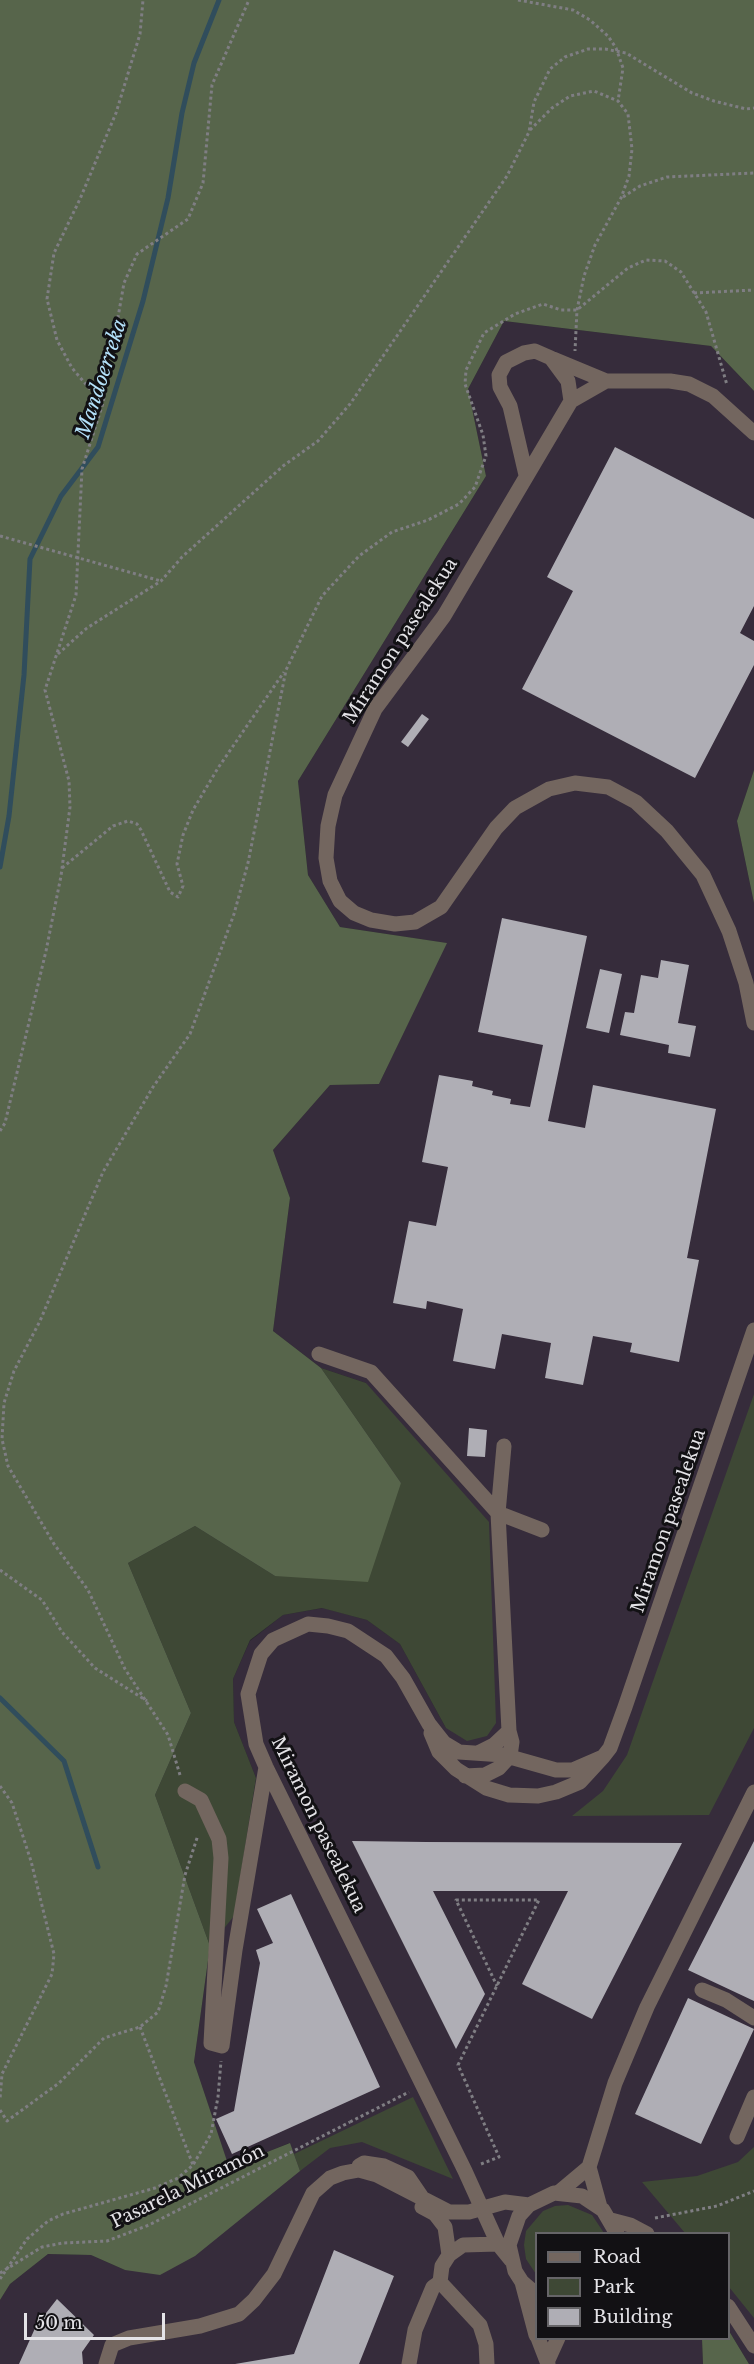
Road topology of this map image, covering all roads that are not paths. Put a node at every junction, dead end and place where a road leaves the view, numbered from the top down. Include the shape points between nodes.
1 (551, 358) junction
2 (606, 381) junction
3 (571, 401) junction
4 (754, 433) edge
5 (526, 475) junction
6 (754, 1023) edge
7 (754, 1330) edge
8 (319, 1354) dead end
9 (504, 1446) dead end
10 (498, 1513) junction
11 (543, 1530) dead end
12 (429, 1724) junction
13 (510, 1743) junction
14 (476, 1754) junction
15 (603, 1757) junction
16 (537, 1765) junction
17 (266, 1767) junction
18 (465, 1776) junction
19 (185, 1791) road end
20 (754, 1792) edge
21 (528, 1796) junction
22 (702, 1990) dead end
23 (754, 2018) edge
24 (754, 2097) edge
25 (737, 2137) dead end
26 (589, 2168) junction
27 (349, 2172) junction
28 (558, 2193) junction
29 (529, 2205) junction
30 (600, 2207) junction
31 (482, 2208) junction
32 (619, 2226) edge
33 (640, 2232) edge
34 (498, 2244) junction
35 (449, 2254) junction
36 (511, 2260) junction
37 (440, 2282) junction
38 (522, 2282) junction
39 (535, 2292) edge
40 (730, 2308) edge
41 (535, 2330) edge
42 (538, 2340) edge
43 (557, 2340) edge
44 (754, 2346) edge
45 (548, 2362) edge
46 (106, 2364) edge
47 (409, 2364) edge
48 (487, 2364) edge

1 - 2 street
1 - 3 street via 567,381
1 - 5 street via 535,351 524,353 506,362 499,375
2 - 3 street, Miramon pasealekua
2 - 4 street, Miramon pasealekua via 689,384 729,407
3 - 5 street, Miramon pasealekua
5 - 6 street, Miramon pasealekua via 444,616 375,710 354,749 335,795 328,826 326,858 330,881 340,901 354,913 395,924 415,922 441,907 496,828 515,808 549,789 575,783 608,787 644,809 668,831 703,875 729,931 746,982
7 - 15 street, Miramon pasealekua via 626,1707
8 - 10 street via 371,1372
9 - 10 street
10 - 11 street
10 - 13 street
12 - 14 street, Miramon pasealekua via 444,1743 459,1752
12 - 17 street, Miramon pasealekua via 386,1656 348,1631 308,1624 273,1640 261,1654 253,1673 248,1694 250,1717
12 - 18 street, Miramon pasealekua via 439,1752
13 - 14 street, Miramon pasealekua
13 - 14 street via 494,1745
13 - 16 street, Miramon pasealekua
13 - 18 street via 499,1768
15 - 16 street, Miramon pasealekua via 573,1770
15 - 21 street, Miramon pasealekua via 580,1782 556,1792
16 - 21 street via 540,1785
17 - 19 street via 222,2046 211,2043 219,1839 201,1800
17 - 31 street, Miramon pasealekua
18 - 21 street, Miramon pasealekua via 486,1788
20 - 26 street via 647,2007 615,2082
22 - 23 street
24 - 25 street
26 - 28 street
26 - 30 street
27 - 31 street via 364,2163 384,2166 408,2177 423,2199 449,2212
27 - 35 street via 435,2214 445,2226
27 - 46 street via 330,2178 313,2193 274,2274 239,2314 200,2326 129,2338 112,2345
28 - 29 street
28 - 30 street via 582,2196
29 - 31 street via 506,2202
29 - 36 street, Miramon pasealekua via 512,2230
30 - 32 street
31 - 34 street, Miramon pasealekua
32 - 33 street
34 - 35 street via 463,2245
34 - 36 street, Miramon pasealekua
35 - 37 street
36 - 38 street, Miramon pasealekua
37 - 47 street via 433,2287 415,2330
37 - 48 street via 480,2325
38 - 39 street, Miramon pasealekua
38 - 41 street, Miramon pasealekua
40 - 44 street
42 - 45 street, Miramon pasealekua
43 - 45 street, Miramon pasealekua

